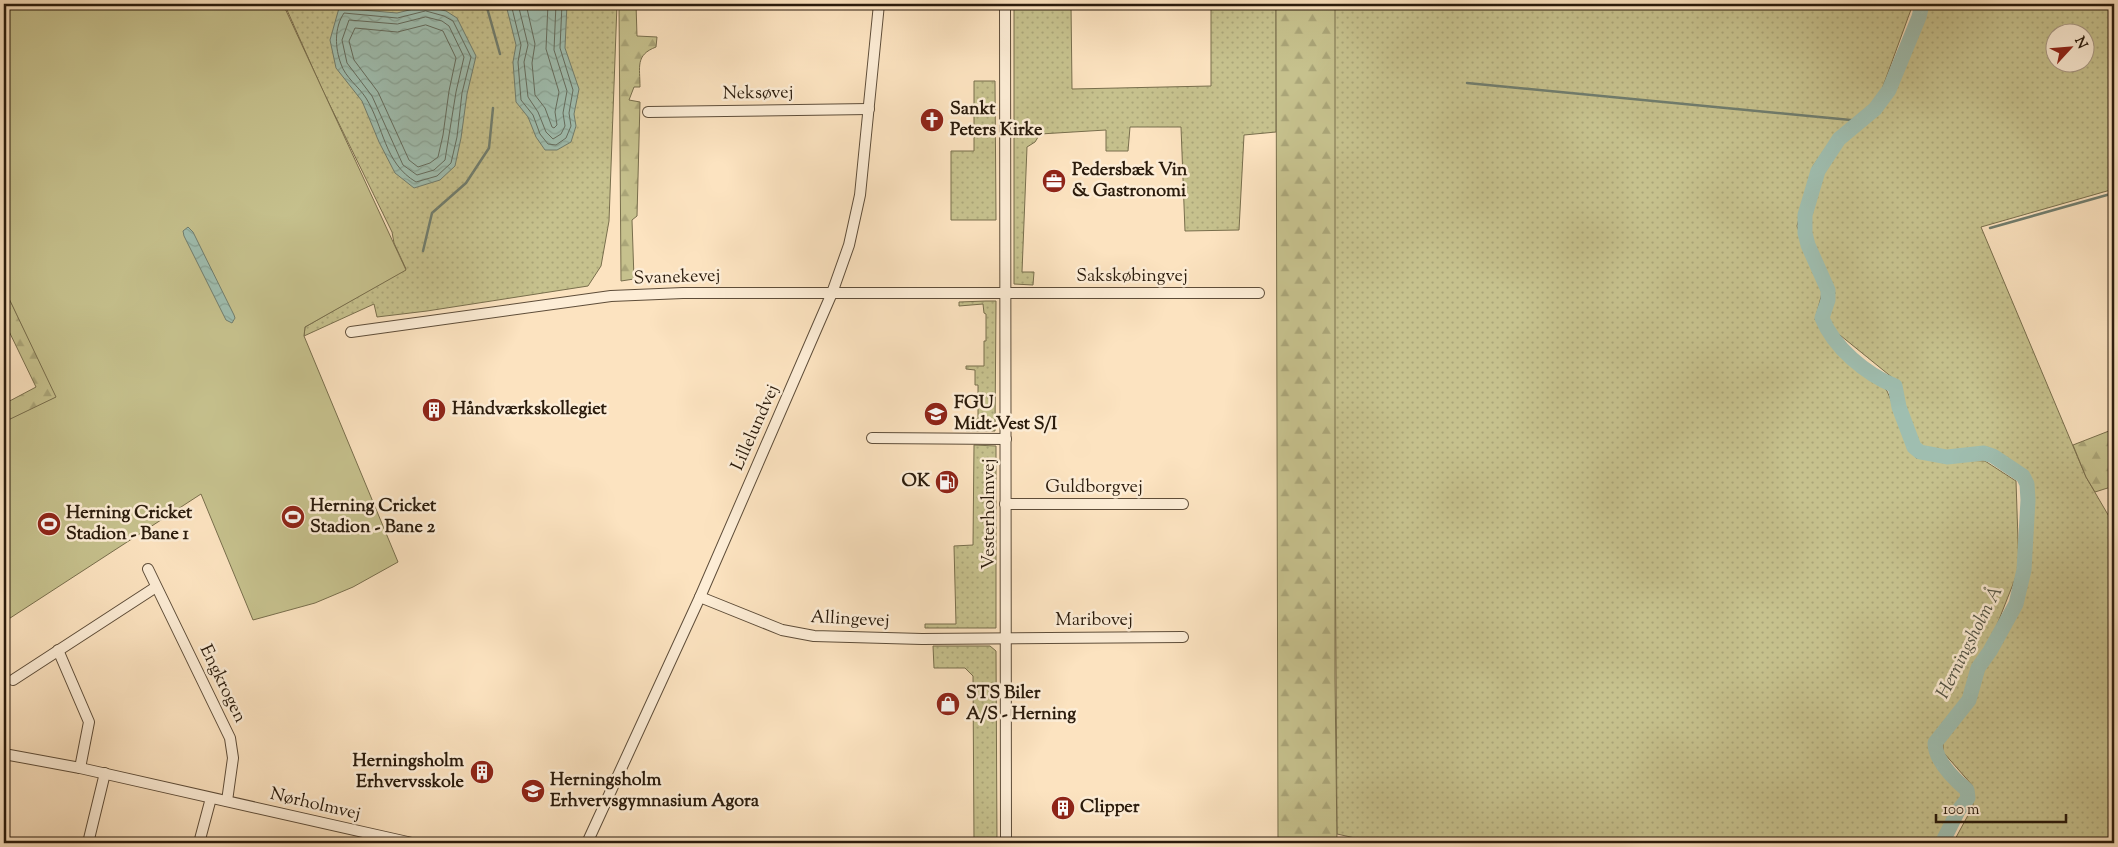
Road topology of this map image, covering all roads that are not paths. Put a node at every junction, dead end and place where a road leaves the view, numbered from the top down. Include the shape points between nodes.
1 (879, 4) edge
2 (1005, 4) edge
3 (869, 109) junction
4 (648, 112) dead end
5 (832, 293) junction
6 (1259, 293) dead end
7 (1006, 294) junction
8 (351, 332) dead end
9 (872, 438) dead end
10 (1006, 440) junction
11 (1006, 504) junction
12 (1183, 504) dead end
13 (148, 568) dead end
14 (156, 587) junction
15 (700, 597) junction
16 (1183, 637) dead end
17 (1006, 638) junction
18 (58, 650) junction
19 (13, 680) dead end
20 (4, 754) edge
21 (80, 768) junction
22 (105, 773) junction
23 (211, 798) junction
24 (227, 801) junction
25 (88, 843) edge
26 (199, 843) edge
27 (412, 843) edge
28 (587, 843) edge
29 (1006, 843) edge

1 - 3 street, Lillelundvej
2 - 7 street, Vesterholmvej
3 - 4 street, Neksøvej
3 - 5 street, Lillelundvej via 860,195 849,245
5 - 7 street, Svanekevej
5 - 8 street, Svanekevej via 612,296
5 - 15 street, Lillelundvej
6 - 7 street, Sakskøbingvej
7 - 10 street, Vesterholmvej
9 - 10 street
10 - 11 street, Vesterholmvej
11 - 12 street, Guldborgvej
11 - 17 street, Vesterholmvej
13 - 14 street, Engkrogen
14 - 18 street
14 - 24 street, Engkrogen via 230,738 233,758
15 - 17 street, Allingevej via 782,630 814,636
15 - 28 street, Lillelundvej
16 - 17 street, Maribovej
17 - 29 street, Vesterholmvej
18 - 19 street
18 - 21 street via 89,722
20 - 21 street, Nørholmvej
21 - 22 street, Nørholmvej
22 - 23 street, Nørholmvej
22 - 25 street
23 - 24 street, Nørholmvej
23 - 26 street
24 - 27 street, Nørholmvej

